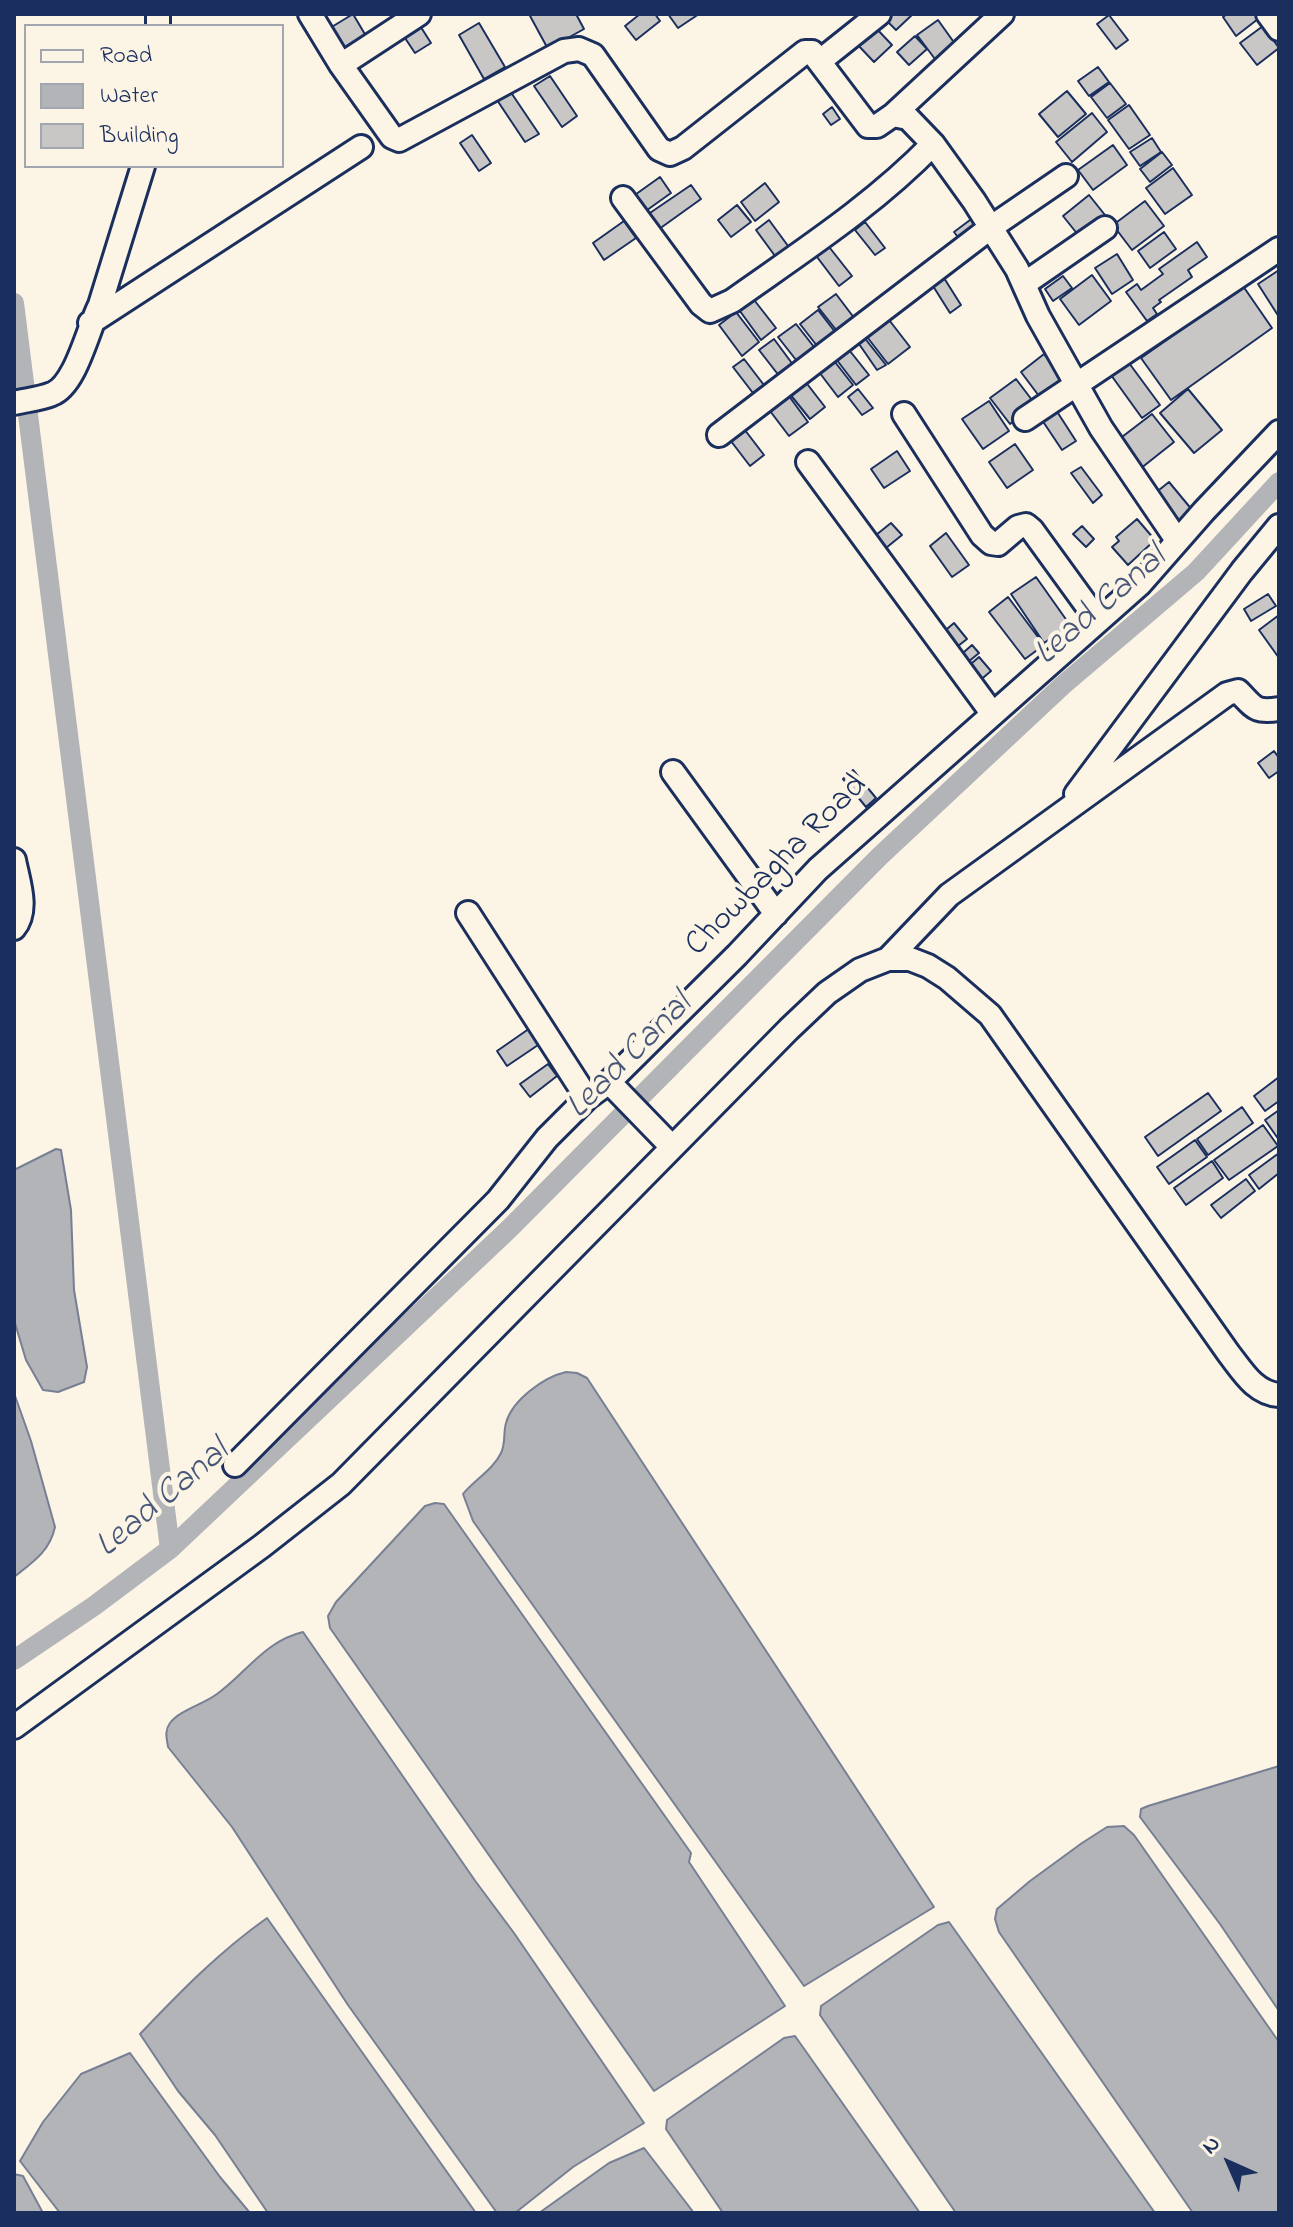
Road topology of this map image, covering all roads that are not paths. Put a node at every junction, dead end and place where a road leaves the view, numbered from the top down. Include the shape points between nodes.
1 (310, 14) edge
2 (419, 14) edge
3 (879, 14) edge
4 (1002, 14) edge
5 (1268, 14) edge
6 (1279, 29) edge
7 (820, 61) junction
8 (341, 65) junction
9 (893, 115) junction
10 (933, 144) junction
11 (361, 147) dead end
12 (142, 168) edge
13 (1066, 176) dead end
14 (623, 198) dead end
15 (990, 228) junction
16 (1105, 228) dead end
17 (1279, 249) edge
18 (1024, 284) junction
19 (90, 323) junction
20 (1075, 384) junction
21 (14, 403) edge
22 (904, 414) dead end
23 (1025, 419) dead end
24 (1279, 432) edge
25 (719, 435) dead end
26 (808, 462) dead end
27 (1279, 526) edge
28 (1177, 540) junction
29 (1098, 621) junction
30 (1279, 709) edge
31 (992, 713) junction
32 (673, 772) dead end
33 (1063, 811) junction
34 (14, 860) edge
35 (468, 913) dead end
36 (776, 914) junction
37 (14, 928) edge
38 (888, 959) junction
39 (609, 1082) junction
40 (587, 1098) junction
41 (672, 1147) junction
42 (1279, 1395) edge
43 (235, 1465) dead end
44 (14, 1727) edge

1 - 8 street
2 - 8 street
3 - 7 street
4 - 9 street
5 - 6 street
7 - 8 street via 805,52 670,154 659,149 593,55 579,49 564,51 399,140
7 - 9 street via 868,126
9 - 10 street via 908,118
10 - 14 street via 857,211 732,301 710,311
10 - 15 street
11 - 19 street
12 - 19 street
13 - 15 street
15 - 18 street
15 - 25 street
16 - 18 street
17 - 20 street
18 - 20 street
19 - 21 street via 72,374 54,394
20 - 23 street
20 - 28 street
22 - 29 street via 982,535 998,544 1026,525
24 - 28 street, Chowbagha Road
26 - 31 street
27 - 33 street
28 - 29 street, Chowbagha Road via 1140,584
29 - 31 street, Chowbagha Road
30 - 33 street via 1257,710 1238,691 1227,694
31 - 36 street, Chowbagha Road via 818,869
32 - 36 street
33 - 38 street via 949,895
34 - 37 street via 22,907
35 - 40 street
36 - 39 street, Chowbagha Road
38 - 41 street via 860,970 827,993
38 - 42 street via 928,966 990,1015 1229,1354 1250,1381
39 - 40 street, Chowbagha Road
39 - 41 street
40 - 43 street, Chowbagha Road via 498,1200
41 - 44 street via 341,1484

